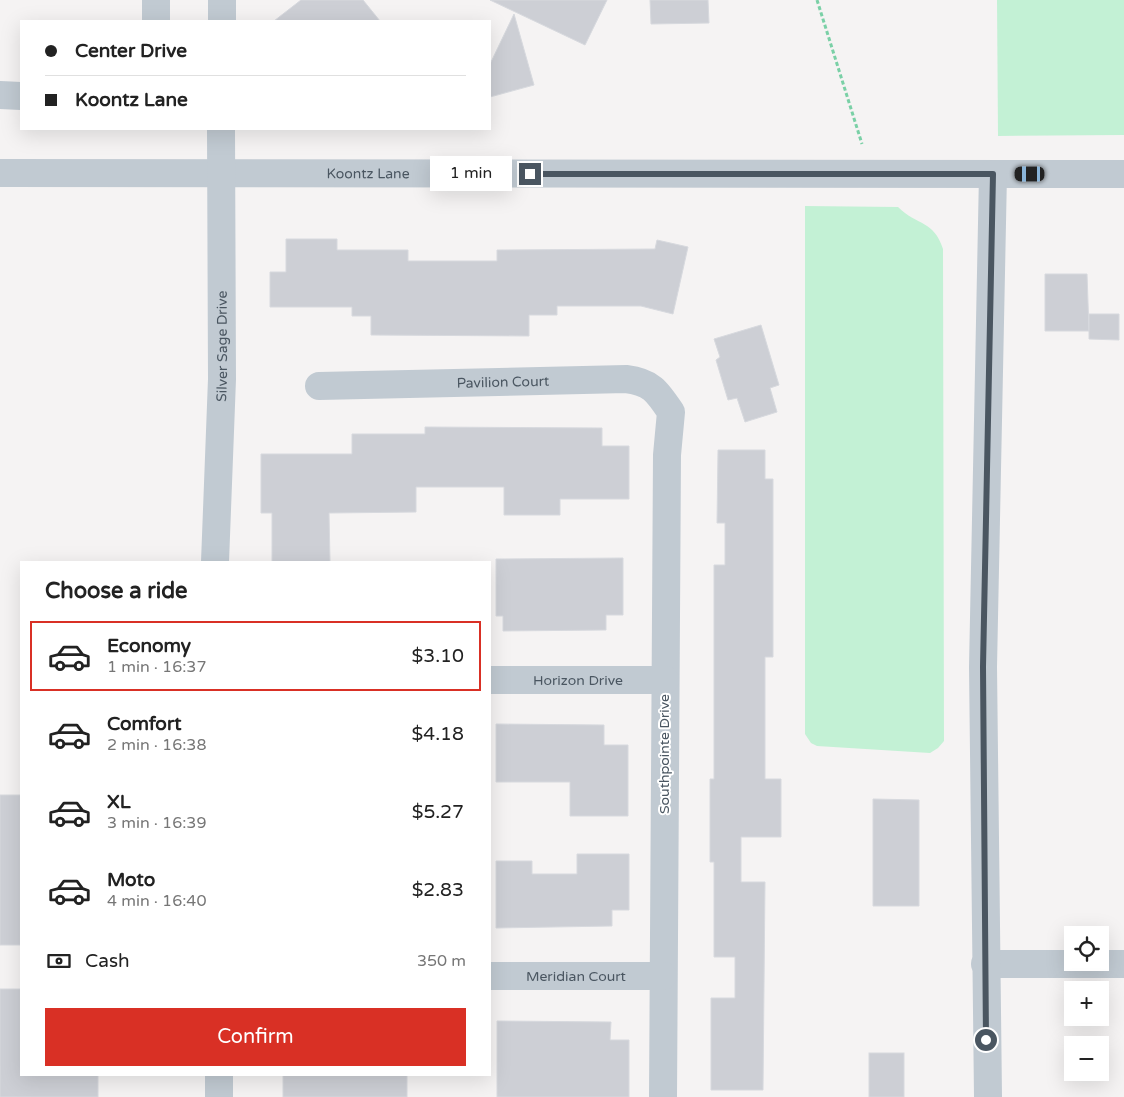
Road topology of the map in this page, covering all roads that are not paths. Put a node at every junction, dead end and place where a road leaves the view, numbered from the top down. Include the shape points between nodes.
1 (156, 0) edge
2 (222, 0) edge
3 (156, 20) edge
4 (222, 20) edge
5 (0, 95) edge
6 (20, 96) edge
7 (221, 130) edge
8 (0, 173) edge
9 (220, 174) junction
10 (993, 174) junction
11 (1124, 174) edge
12 (319, 386) dead end
13 (671, 412) joint
14 (215, 561) edge
15 (491, 680) edge
16 (665, 680) junction
17 (985, 964) junction
18 (1124, 964) edge
19 (491, 976) edge
20 (663, 976) junction
21 (219, 1076) edge
22 (219, 1097) edge
23 (663, 1097) edge
24 (988, 1097) edge

1 - 3 street
2 - 4 street
5 - 6 street
7 - 9 street, Silver Sage Drive
8 - 9 street, Koontz Lane
9 - 10 street, Koontz Lane
9 - 14 street, Silver Sage Drive via 222,379
10 - 11 street, Koontz Lane
10 - 17 street via 983,667
12 - 13 street, Pavilion Court via 626,379 643,381 658,392
13 - 16 street, Southpointe Drive via 667,455
15 - 16 street, Horizon Drive
16 - 20 street, Southpointe Drive
17 - 18 street
17 - 24 street
19 - 20 street, Meridian Court
20 - 23 street, Southpointe Drive
21 - 22 street

